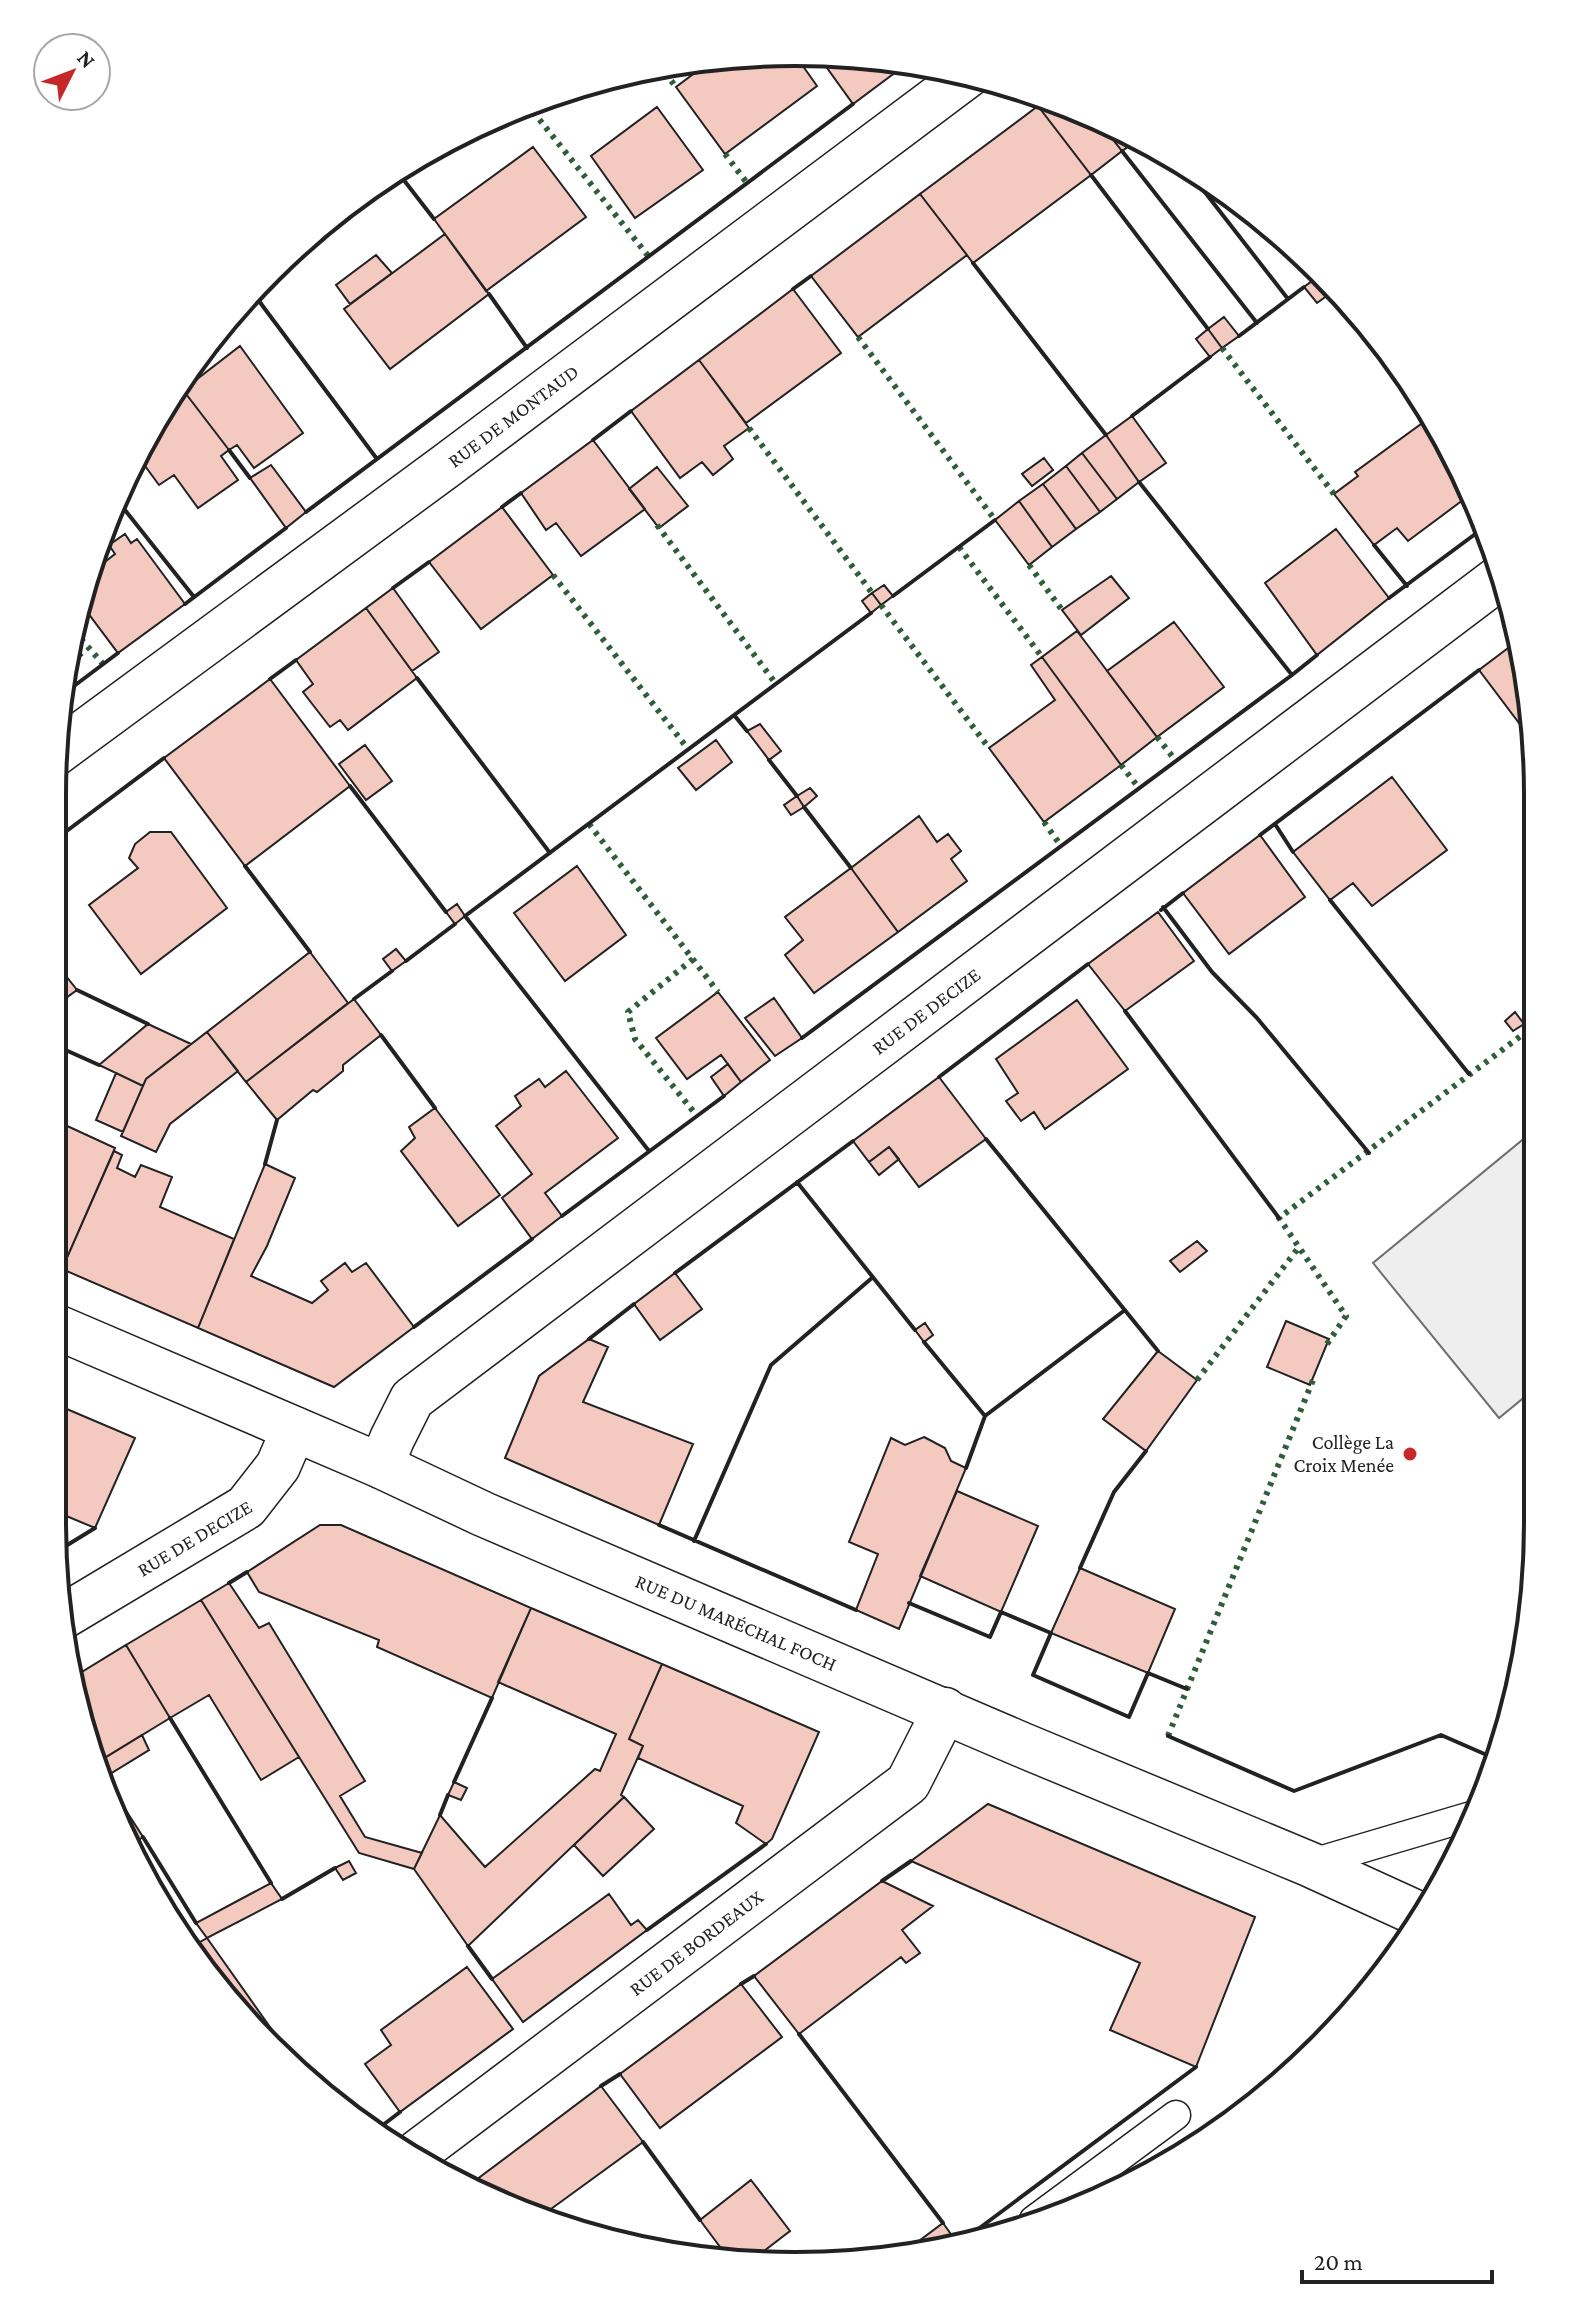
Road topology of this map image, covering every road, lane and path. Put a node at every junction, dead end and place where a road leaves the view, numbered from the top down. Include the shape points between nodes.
1 (956, 84) edge
2 (1492, 583) edge
3 (68, 744) edge
4 (66, 1331) edge
5 (294, 1429) junction
6 (381, 1466) junction
7 (71, 1612) edge
8 (945, 1710) junction
9 (1461, 1819) edge
10 (1309, 1864) junction
11 (1412, 1911) edge
12 (1176, 2115) dead end
13 (422, 2149) edge
14 (1057, 2203) edge

1 - 3 street, RUE DE MONTAUD
2 - 6 street, RUE DE DECIZE via 412,1399
4 - 5 street, RUE DU MARÉCHAL FOCH
5 - 6 street, RUE DU MARÉCHAL FOCH
5 - 7 street, RUE DE DECIZE via 278,1466 246,1507
6 - 8 street, RUE DU MARÉCHAL FOCH
8 - 10 street, RUE DU MARÉCHAL FOCH
8 - 13 street, RUE DE BORDEAUX via 908,1783
9 - 10 lane
10 - 11 street, RUE DU MARÉCHAL FOCH
12 - 14 lane

